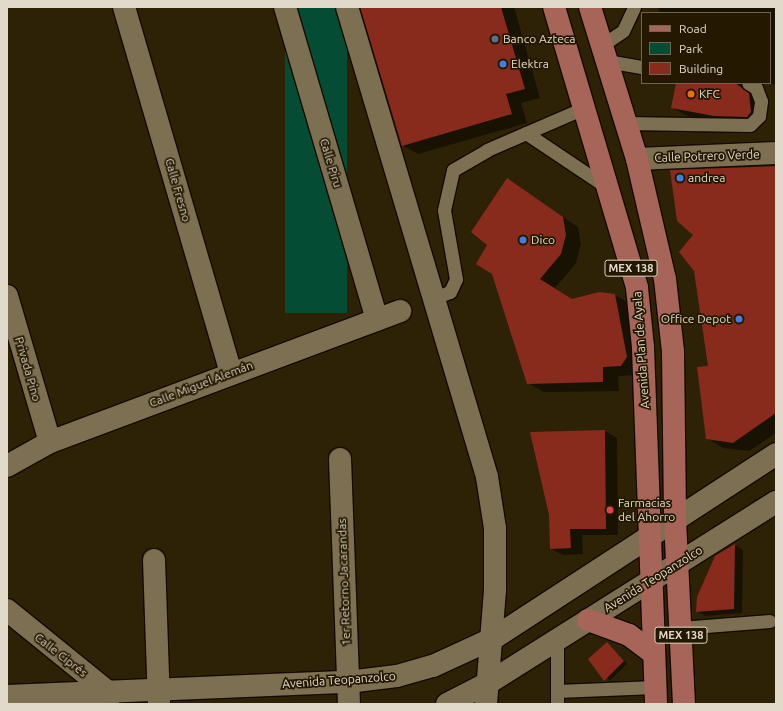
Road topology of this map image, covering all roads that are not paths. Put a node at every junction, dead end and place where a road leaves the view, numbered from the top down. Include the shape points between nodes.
1 (124, 7) edge
2 (285, 7) edge
3 (347, 7) edge
4 (554, 7) edge
5 (590, 7) edge
6 (634, 7) edge
7 (604, 53) junction
8 (641, 66) edge
9 (750, 84) edge
10 (584, 108) junction
11 (626, 123) junction
12 (526, 134) junction
13 (776, 153) edge
14 (637, 159) junction
15 (608, 188) junction
16 (7, 296) edge
17 (434, 298) junction
18 (400, 311) dead end
19 (377, 320) junction
20 (231, 372) junction
21 (50, 442) junction
22 (776, 454) edge
23 (340, 459) dead end
24 (7, 466) edge
25 (776, 502) edge
26 (675, 520) junction
27 (649, 538) junction
28 (154, 560) dead end
29 (677, 565) junction
30 (650, 583) junction
31 (7, 610) edge
32 (588, 620) junction
33 (770, 622) dead end
34 (680, 628) junction
35 (494, 638) junction
36 (557, 639) junction
37 (654, 654) junction
38 (348, 682) junction
39 (490, 682) junction
40 (557, 691) junction
41 (7, 696) edge
42 (158, 696) edge
43 (656, 696) edge
44 (107, 698) edge
45 (348, 704) edge
46 (447, 704) edge
47 (486, 704) edge
48 (557, 704) edge
49 (684, 704) edge

1 - 20 street, Calle Fresno
2 - 19 street, Calle Piru
3 - 17 street
4 - 10 main road, Avenida Plan de Ayala / MEX 138
5 - 7 main road, MEX 138
6 - 7 lane via 623,31
7 - 8 lane
7 - 11 main road, MEX 138
9 - 11 lane via 756,88 761,101 760,116 750,125
10 - 12 lane
10 - 15 main road, Avenida Plan de Ayala / MEX 138
11 - 14 main road, MEX 138
12 - 15 lane
12 - 17 lane via 453,170 444,210 456,279 450,292
13 - 14 street, Calle Potrero Verde
14 - 26 main road, MEX 138 via 666,278 673,351
15 - 27 main road, Avenida Plan de Ayala / MEX 138 via 637,288
16 - 21 street, Privada Pino
17 - 35 street via 487,477 495,528
18 - 19 street, Calle Miguel Alemán
19 - 20 street, Calle Miguel Alemán
20 - 21 street, Calle Miguel Alemán
21 - 24 street, Calle Miguel Alemán
22 - 26 street, Avenida Teopanzolco
23 - 38 street, 1er Retorno Jacarandas
25 - 29 street, Avenida Teopanzolco
26 - 27 street, Avenida Teopanzolco
26 - 29 main road, MEX 138
27 - 30 main road, Avenida Plan de Ayala / MEX 138
27 - 35 street, Avenida Teopanzolco
28 - 42 street
29 - 30 street, Avenida Teopanzolco
29 - 34 main road, MEX 138
30 - 32 street, Avenida Teopanzolco
30 - 37 main road, Avenida Plan de Ayala / MEX 138
31 - 44 street, Calle Ciprés
32 - 36 street, Avenida Teopanzolco
32 - 37 main road via 629,635
33 - 34 lane
34 - 49 main road, MEX 138
35 - 38 street, Avenida Teopanzolco via 433,666 397,676
35 - 39 street
36 - 39 street, Avenida Teopanzolco
36 - 40 lane
37 - 43 main road, Avenida Plan de Ayala / MEX 138
38 - 42 street, Avenida Teopanzolco
38 - 45 street, 1er Retorno Jacarandas
39 - 46 street, Avenida Teopanzolco
39 - 47 street
40 - 43 lane
40 - 48 lane
41 - 44 street, Avenida Teopanzolco
42 - 44 street, Avenida Teopanzolco

